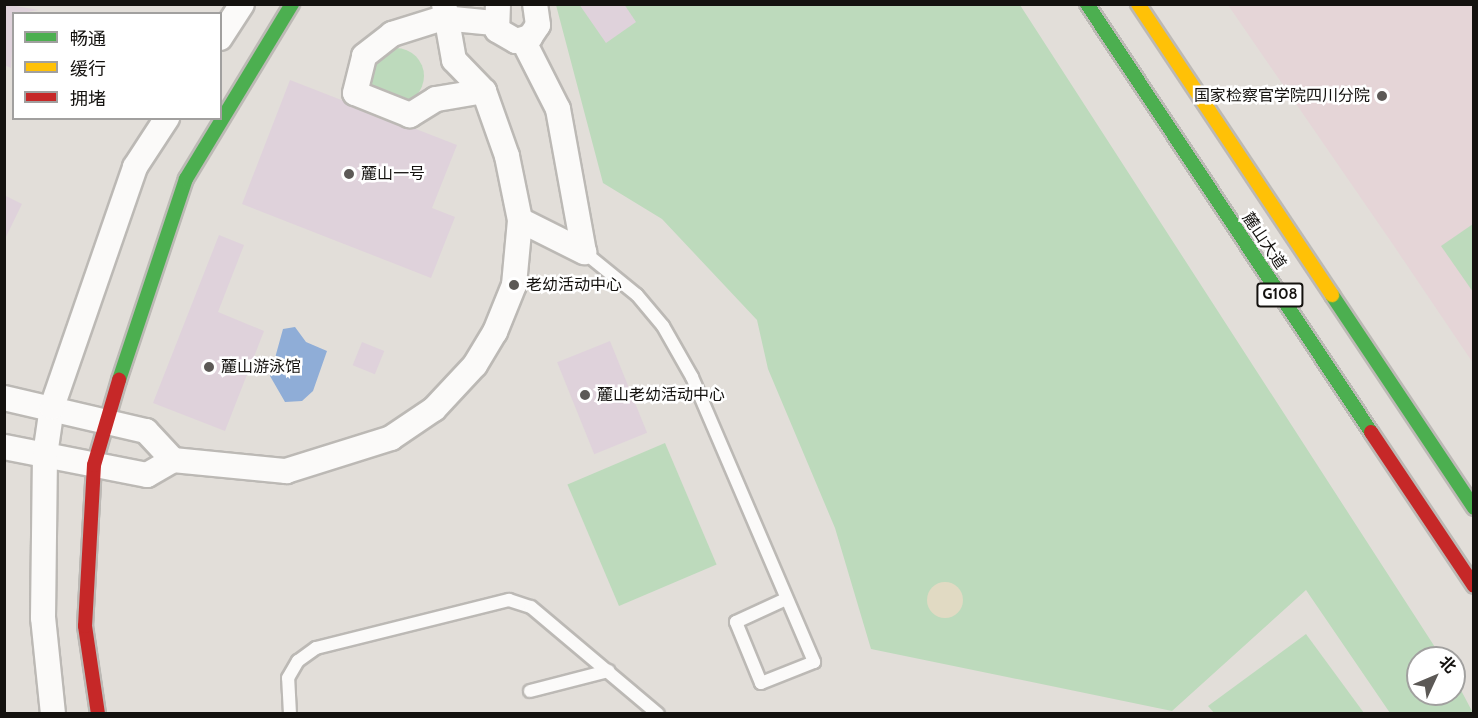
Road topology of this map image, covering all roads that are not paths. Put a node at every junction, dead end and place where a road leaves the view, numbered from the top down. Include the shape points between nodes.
1 (242, 4) edge
2 (292, 4) edge
3 (535, 4) edge
4 (1087, 4) edge
5 (1138, 4) edge
6 (443, 11) edge
7 (496, 14) edge
8 (222, 35) edge
9 (523, 40) junction
10 (484, 92) junction
11 (166, 120) edge
12 (222, 120) edge
13 (222, 120) edge
14 (520, 220) junction
15 (584, 252) junction
16 (4, 398) edge
17 (52, 407) junction
18 (106, 421) junction
19 (4, 447) edge
20 (45, 455) junction
21 (172, 460) junction
22 (94, 465) junction
23 (1473, 508) edge
24 (1473, 586) edge
25 (786, 599) junction
26 (608, 671) junction
27 (530, 691) dead end
28 (53, 714) edge
29 (98, 714) edge
30 (290, 714) edge
31 (658, 714) edge

1 - 8 street
2 - 13 main road
3 - 9 street via 538,25
4 - 24 main road, 麓山大道 / G108
5 - 23 main road, 麓山大道 / G108
6 - 7 street
6 - 10 street via 453,60
6 - 10 street via 377,44 358,69 355,93 410,114 436,99
7 - 9 street via 502,36
9 - 15 street via 558,109
10 - 14 street via 507,156
11 - 17 street via 135,167
12 - 18 main road via 186,179
14 - 15 street
14 - 21 street via 514,285 495,333 475,365 434,408 391,438 286,471
15 - 25 lane via 612,272 663,326 692,377
16 - 17 street
17 - 18 street
17 - 20 street
18 - 21 street via 146,431
18 - 22 main road
19 - 20 street
20 - 22 street
20 - 28 street via 43,618
21 - 22 street via 147,476
22 - 29 main road via 85,626
25 - 25 lane via 814,662 761,683 736,622
26 - 27 lane
26 - 30 lane via 531,607 509,600 316,648 298,661 288,678
26 - 31 lane

